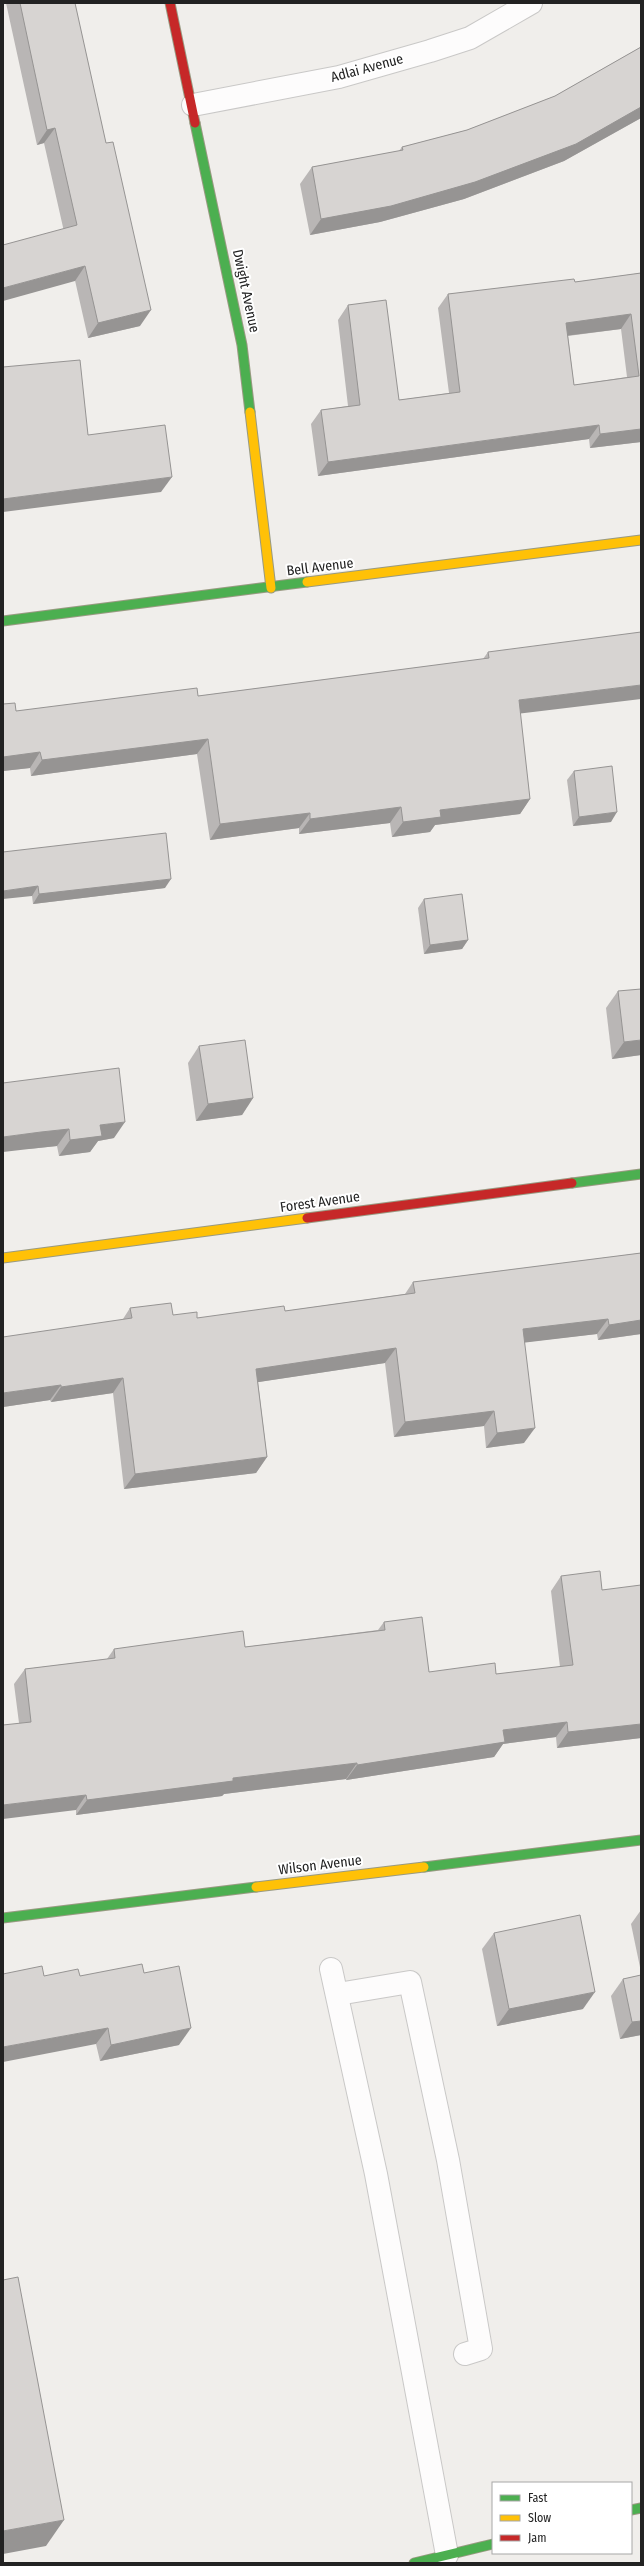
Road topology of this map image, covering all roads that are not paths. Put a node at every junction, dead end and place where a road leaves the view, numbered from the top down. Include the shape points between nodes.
1 (170, 3) edge
2 (531, 3) edge
3 (193, 105) junction
4 (641, 540) edge
5 (271, 588) junction
6 (3, 621) edge
7 (641, 1174) edge
8 (3, 1258) edge
9 (641, 1840) edge
10 (3, 1918) edge
11 (331, 1969) dead end
12 (338, 1994) junction
13 (465, 2354) dead end
14 (492, 2544) edge
15 (447, 2555) junction
16 (414, 2563) edge

1 - 3 street, Dwight Avenue
2 - 3 street, Adlai Avenue via 470,38 430,51 339,77
3 - 5 street, Dwight Avenue via 242,345
4 - 5 street, Bell Avenue
5 - 6 street, Bell Avenue
7 - 8 street, Forest Avenue
9 - 10 street, Wilson Avenue
11 - 12 street
12 - 13 street via 410,1982 448,2160 482,2349
12 - 15 street via 376,2174
14 - 15 street
15 - 16 street

